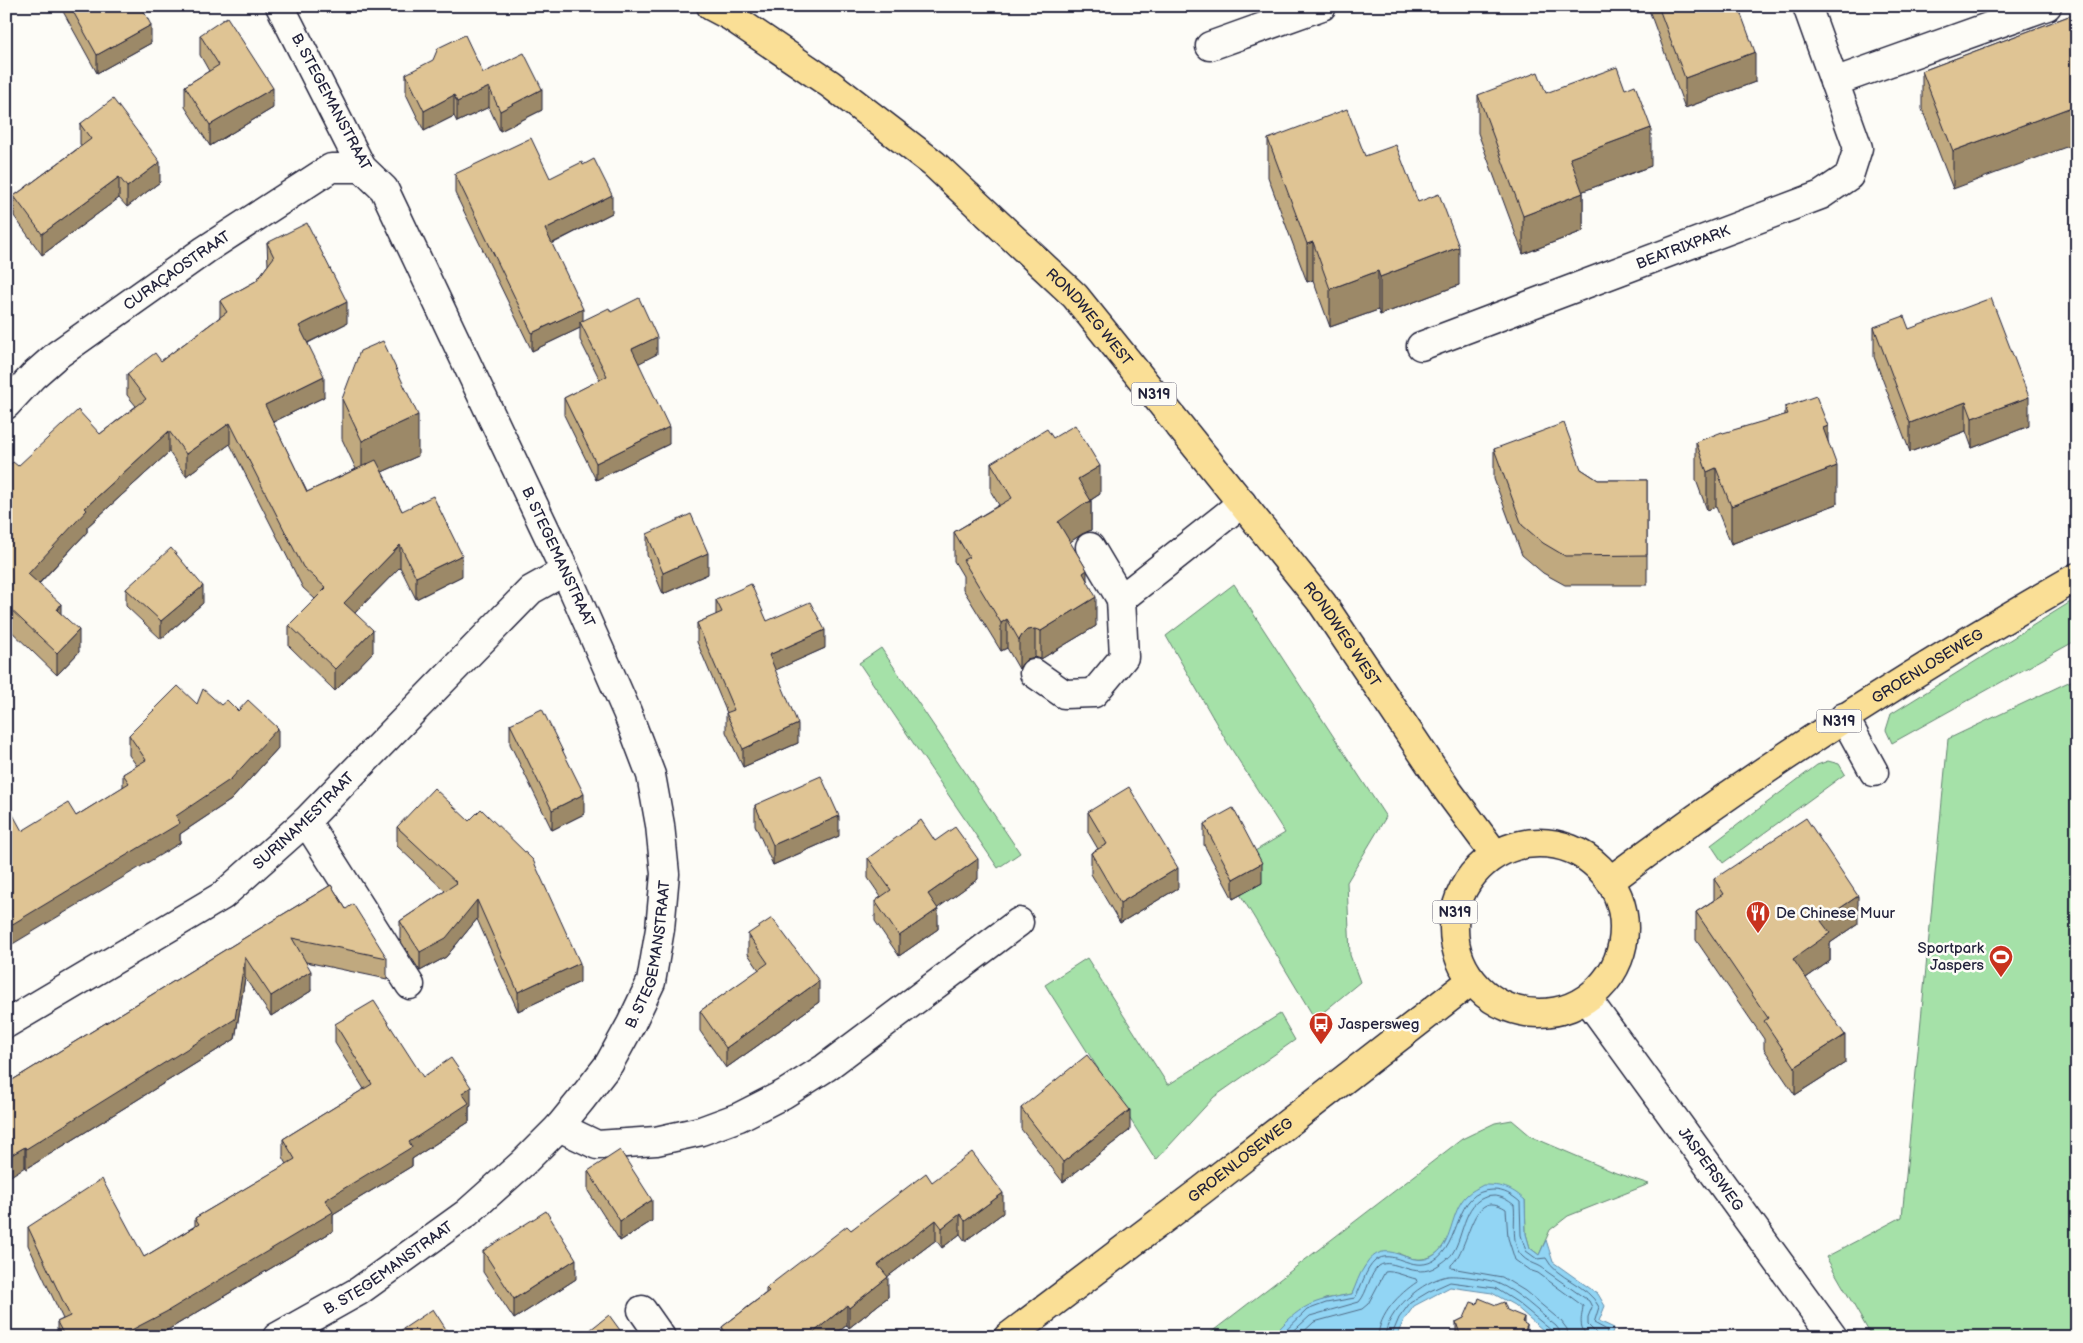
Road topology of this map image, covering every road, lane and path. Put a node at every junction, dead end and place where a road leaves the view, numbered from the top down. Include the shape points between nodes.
1 (280, 6) edge
2 (1322, 6) edge
3 (1807, 6) edge
4 (2047, 6) edge
5 (726, 9) edge
6 (1210, 46) dead end
7 (1834, 82) junction
8 (362, 168) junction
9 (1421, 346) dead end
10 (6, 404) edge
11 (1242, 503) junction
12 (1090, 547) dead end
13 (565, 570) junction
14 (2077, 577) edge
15 (1121, 598) junction
16 (1034, 673) dead end
17 (1844, 717) junction
18 (1874, 772) dead end
19 (306, 821) junction
20 (1494, 853) junction
21 (1610, 880) junction
22 (1019, 922) dead end
23 (1470, 981) junction
24 (410, 985) dead end
25 (1588, 1000) junction
26 (6, 1024) edge
27 (558, 1127) junction
28 (642, 1310) dead end
29 (277, 1337) edge
30 (661, 1337) edge
31 (1008, 1337) edge
32 (1833, 1337) edge

1 - 8 street, B. STEGEMANSTRAAT
2 - 6 street
3 - 7 street, BEATRIXPARK
4 - 7 street
5 - 11 main road, RONDWEG WEST / N319 via 934,164 1075,296
7 - 9 street, BEATRIXPARK via 1858,148 1848,176 1821,194
8 - 10 street, CURAÇAOSTRAAT via 331,168 205,250 57,355
8 - 13 street, B. STEGEMANSTRAAT via 384,189
11 - 15 street
11 - 20 main road, RONDWEG WEST / N319 via 1322,603 1448,791
12 - 15 street
13 - 19 street, SURINAMESTRAAT via 531,590
13 - 27 street, B. STEGEMANSTRAAT via 651,775 665,874 660,930 650,982 609,1064
14 - 17 main road, GROENLOSEWEG / N319
15 - 16 street via 1124,657 1094,693 1064,694
17 - 18 street
17 - 21 main road, GROENLOSEWEG / N319 via 1679,828
19 - 24 street
19 - 26 street, SURINAMESTRAAT via 222,896
20 - 21 main road, N319 via 1529,843 1560,845 1589,858
20 - 23 main road, N319 via 1470,876 1455,910 1455,947
21 - 25 main road, N319 via 1624,911 1624,945 1612,976
22 - 27 street via 825,1068 739,1117 701,1131 656,1141 606,1144 597,1144
23 - 25 main road, N319 via 1494,1003 1525,1014 1558,1013
23 - 31 main road, GROENLOSEWEG
25 - 32 street, JASPERSWEG
27 - 29 street, B. STEGEMANSTRAAT via 467,1213 359,1291
28 - 30 street

